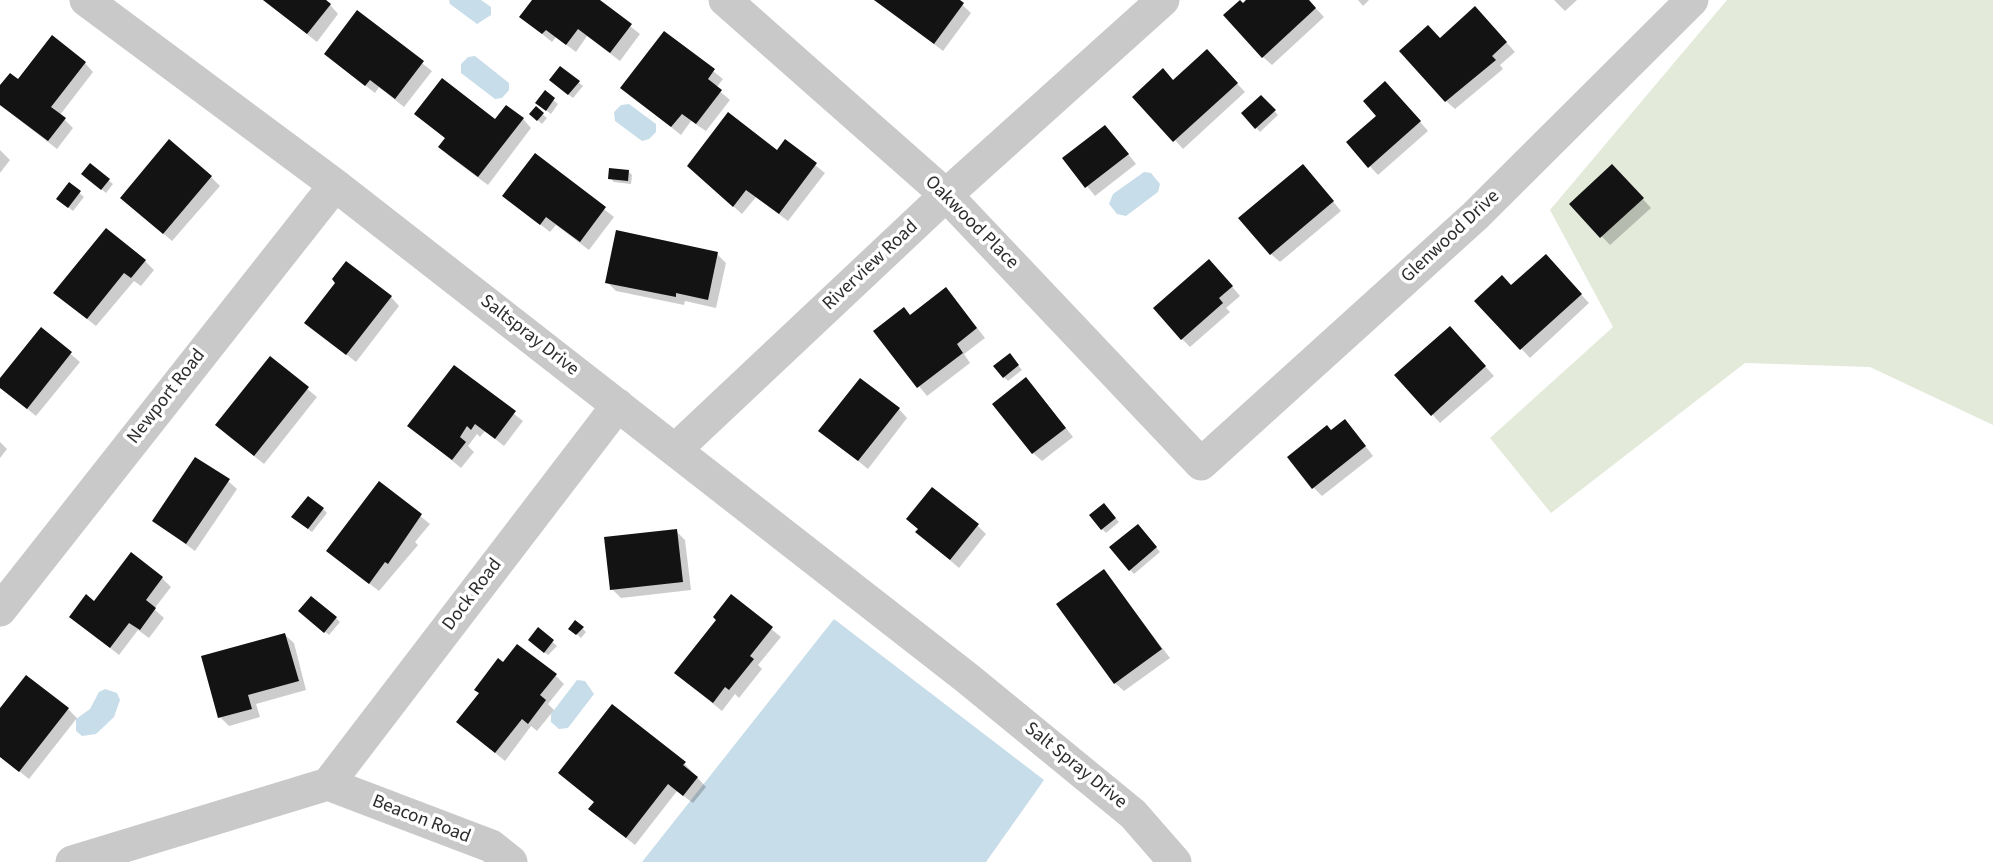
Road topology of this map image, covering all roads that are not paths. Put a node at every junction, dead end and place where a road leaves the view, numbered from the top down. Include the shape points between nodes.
1 (86, 0) edge
2 (725, 0) edge
3 (1163, 0) edge
4 (1692, 0) edge
5 (335, 185) junction
6 (946, 195) junction
7 (618, 405) junction
8 (675, 450) junction
9 (1200, 464) joint
10 (0, 610) edge
11 (967, 678) joint
12 (328, 785) junction
13 (72, 862) edge
14 (510, 862) edge
15 (1175, 862) edge

1 - 5 street, Saltspray Drive
2 - 6 street, Oakwood Place
3 - 6 street, Riverview Road
4 - 9 street, Glenwood Drive via 1475,216
5 - 7 street, Saltspray Drive
5 - 10 street, Newport Road
6 - 8 street, Riverview Road
6 - 9 street, Oakwood Place
7 - 8 street, Saltspray Drive
7 - 12 street, Dock Road
8 - 11 street, Saltspray Drive
11 - 15 street, Salt Spray Drive via 1133,814
12 - 13 street
12 - 14 street, Beacon Road via 491,846

